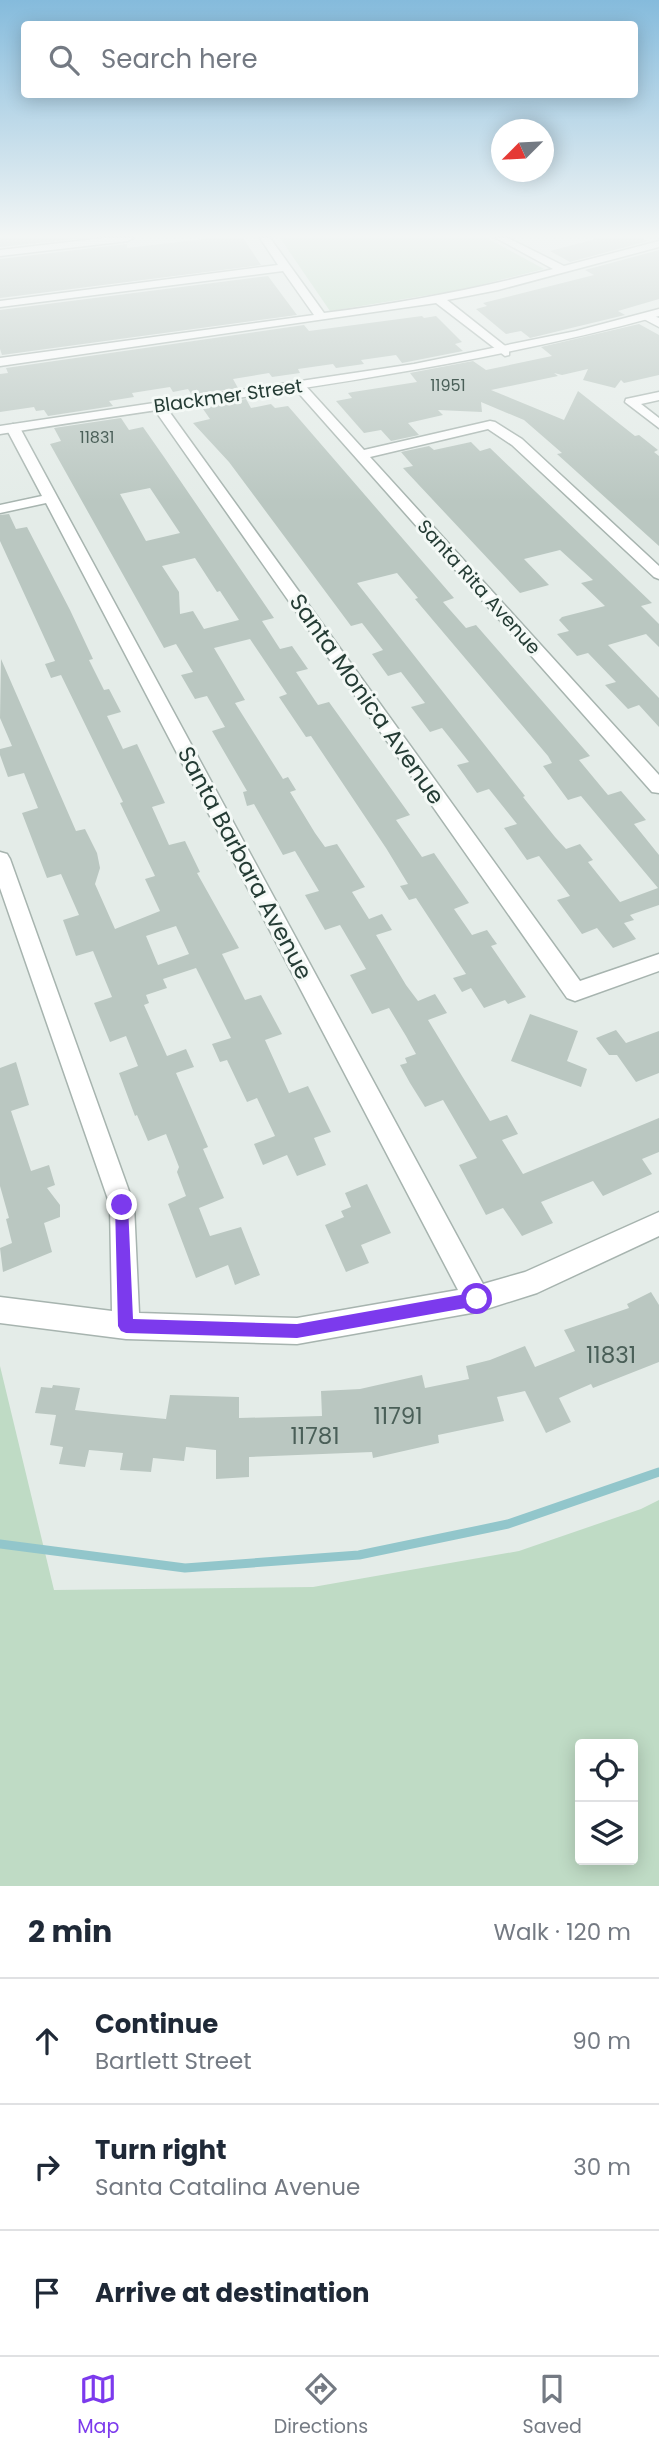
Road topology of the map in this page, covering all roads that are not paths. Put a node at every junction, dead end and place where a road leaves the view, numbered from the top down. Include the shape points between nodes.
1 (257, 326) edge
2 (473, 326) edge
3 (611, 326) edge
4 (505, 352) junction
5 (0, 362) edge
6 (299, 386) junction
7 (659, 396) edge
8 (158, 406) junction
9 (659, 424) edge
10 (6, 429) edge
11 (361, 455) junction
12 (50, 498) junction
13 (0, 509) edge
14 (659, 574) edge
15 (659, 787) edge
16 (0, 859) edge
17 (659, 962) edge
18 (659, 1224) edge
19 (477, 1299) junction
20 (0, 1310) edge
21 (126, 1326) junction

1 - 5 street
2 - 4 street
3 - 4 street, Blackmer Street
4 - 6 street, Blackmer Street
6 - 8 street, Blackmer Street
6 - 11 street, Santa Rita Avenue
7 - 9 street via 631,402
8 - 10 street, Blackmer Street
8 - 17 street, Santa Monica Avenue via 575,992
10 - 12 street, Santa Barbara Avenue
11 - 14 street via 490,425 517,442
11 - 15 street, Santa Rita Avenue
12 - 13 street
12 - 19 street, Santa Barbara Avenue
16 - 21 street via 122,1205
18 - 19 street via 528,1284
19 - 21 street via 297,1331
20 - 21 street

